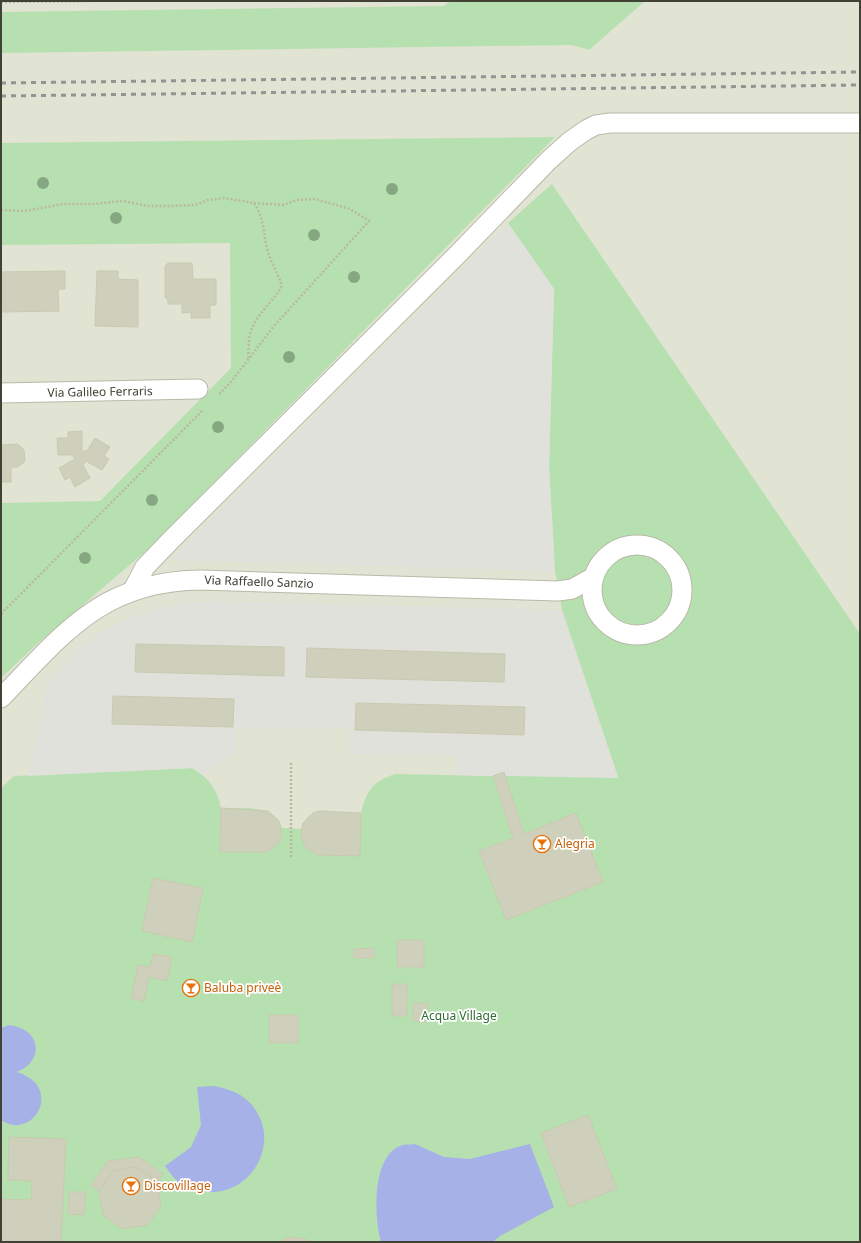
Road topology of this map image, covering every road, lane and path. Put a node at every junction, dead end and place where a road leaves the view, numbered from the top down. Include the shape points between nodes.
1 (94, 1) edge
2 (1, 2) edge
3 (860, 123) edge
4 (254, 203) junction
5 (1, 210) edge
6 (248, 360) junction
7 (198, 389) dead end
8 (1, 393) edge
9 (216, 397) dead end
10 (205, 408) dead end
11 (592, 578) junction
12 (133, 590) junction
13 (558, 590) junction
14 (593, 604) junction
15 (1, 614) edge
16 (1, 698) edge
17 (291, 763) dead end
18 (291, 859) dead end

1 - 2 path
3 - 12 street via 610,124 596,125 586,130 548,161 458,255 172,539 145,567
4 - 5 path via 224,198 195,205 148,206 123,201 63,204 25,211
4 - 6 path via 259,211 267,248 282,286 250,333
4 - 6 path via 284,205 296,200 315,199 350,209 369,221 274,326
6 - 9 path
7 - 8 street, Via Galileo Ferraris
10 - 15 path
11 - 13 street, Via Raffaello Sanzio via 572,589
11 - 14 street, Via Raffaello Sanzio
11 - 14 street, Via Raffaello Sanzio via 598,566 611,553 629,545 643,545 655,548 675,565 682,590 681,603 676,615 656,632 644,636 618,632 598,616
12 - 13 street, Via Raffaello Sanzio via 174,580
12 - 16 street, Via Raffaello Sanzio via 109,601 81,619
13 - 14 street, Via Raffaello Sanzio
17 - 18 path

